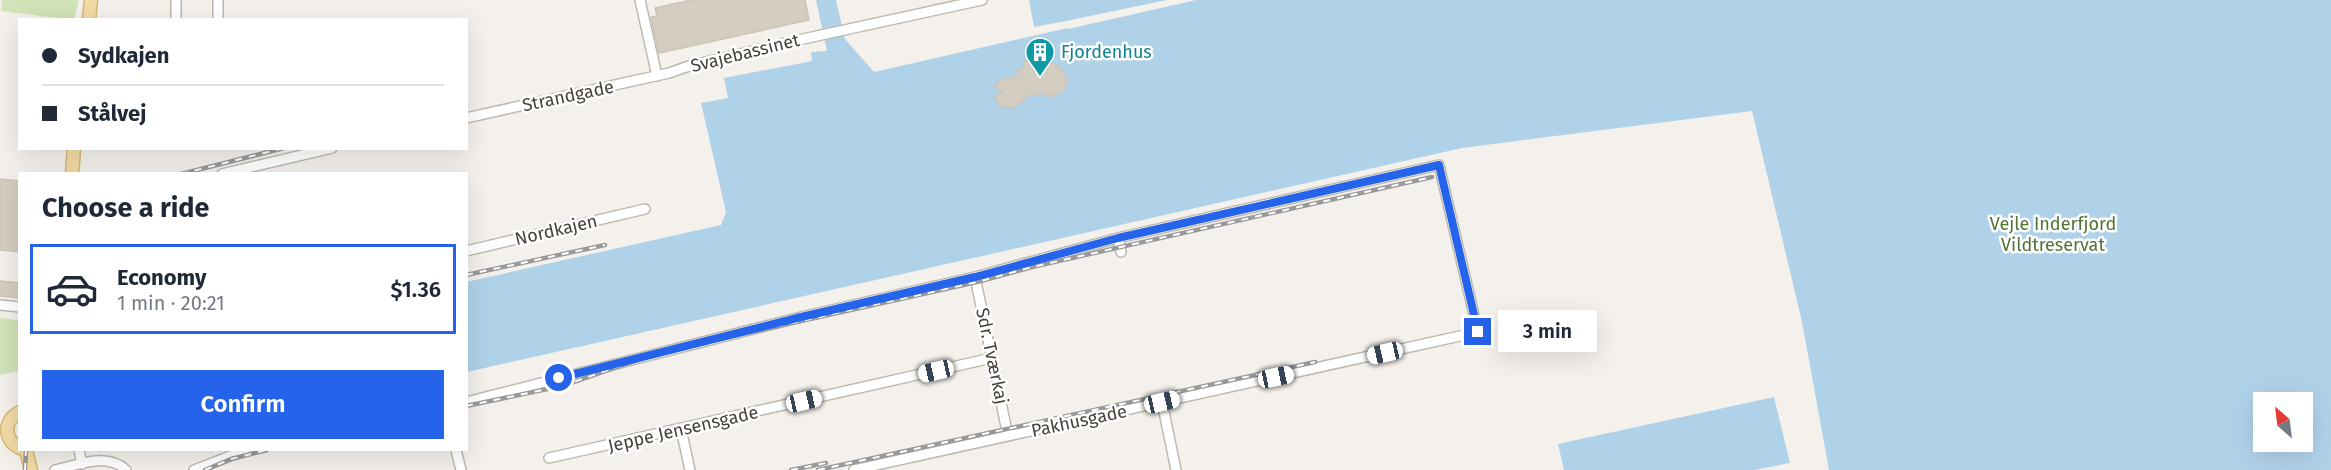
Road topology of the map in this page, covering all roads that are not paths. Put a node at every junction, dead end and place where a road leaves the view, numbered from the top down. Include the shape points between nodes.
1 (91, 0) edge
2 (176, 0) edge
3 (218, 0) edge
4 (640, 0) edge
5 (982, 0) edge
6 (89, 18) edge
7 (176, 18) edge
8 (219, 18) edge
9 (669, 73) joint
10 (657, 76) junction
11 (468, 118) edge
12 (74, 150) edge
13 (324, 150) edge
14 (72, 172) edge
15 (230, 172) edge
16 (645, 209) dead end
17 (1118, 238) junction
18 (468, 250) edge
19 (1121, 252) dead end
20 (975, 277) junction
21 (0, 304) edge
22 (18, 307) edge
23 (992, 358) junction
24 (468, 401) edge
25 (1162, 402) junction
26 (18, 414) edge
27 (681, 429) junction
28 (1008, 436) junction
29 (4, 439) edge
30 (18, 447) edge
31 (26, 451) edge
32 (79, 451) edge
33 (243, 451) edge
34 (456, 451) edge
35 (549, 458) dead end
36 (82, 464) junction
37 (31, 470) edge
38 (55, 470) edge
39 (126, 470) edge
40 (194, 470) edge
41 (461, 470) edge
42 (690, 470) edge
43 (854, 470) edge
44 (1176, 470) edge

1 - 6 main road
2 - 7 street
3 - 8 street
4 - 10 street
5 - 9 street, Svajebassinet
9 - 10 street, Strandgade
10 - 11 street, Strandgade
12 - 14 main road
13 - 15 street
16 - 18 street, Nordkajen
17 - 19 street
17 - 20 street
17 - 25 street, Pakhusgade via 1439,165 1478,332
20 - 23 street, Sdr. Tværkaj
20 - 24 street
21 - 22 street
23 - 27 street, Jeppe Jensensgade
23 - 28 street, Sdr. Tværkaj
25 - 28 street, Pakhusgade
25 - 44 street
26 - 29 main road via 9,421
27 - 35 street, Jeppe Jensensgade
27 - 42 street
28 - 43 street, Pakhusgade
29 - 30 main road
31 - 37 main road
32 - 36 street
33 - 40 street
34 - 41 street
36 - 38 street
36 - 39 street via 110,461

